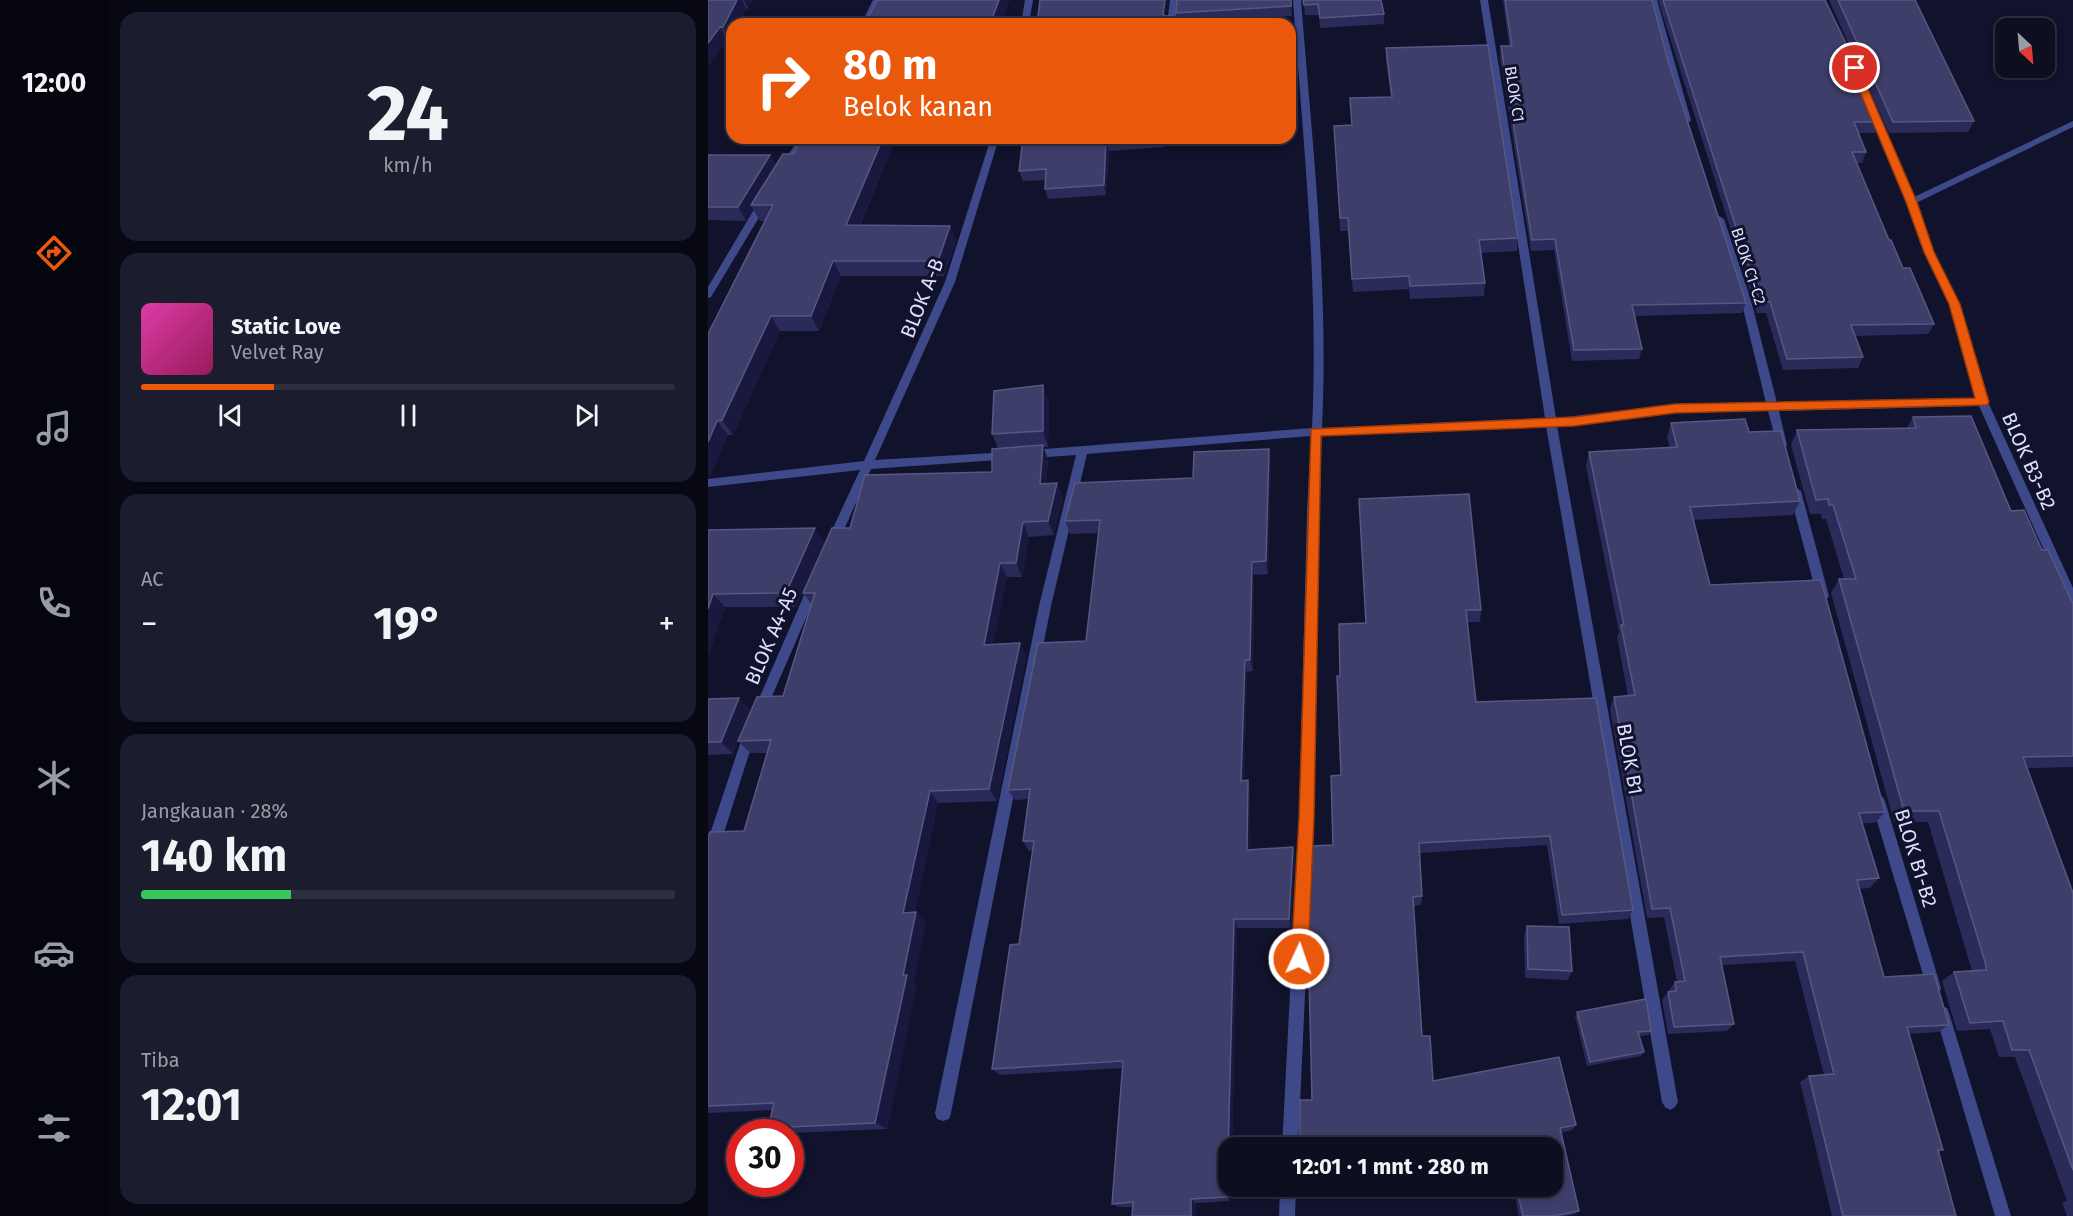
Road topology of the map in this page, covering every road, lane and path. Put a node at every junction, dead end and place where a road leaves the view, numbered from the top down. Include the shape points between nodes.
1 (877, 0) edge
2 (1029, 0) edge
3 (1174, 0) edge
4 (1298, 0) edge
5 (1484, 0) edge
6 (1653, 0) edge
7 (868, 18) edge
8 (1026, 18) edge
9 (1172, 18) edge
10 (1868, 99) edge
11 (2073, 124) edge
12 (1689, 128) edge
13 (798, 144) edge
14 (993, 144) edge
15 (779, 177) edge
16 (767, 196) edge
17 (1911, 202) junction
18 (1714, 206) edge
19 (708, 295) edge
20 (1983, 402) junction
21 (1772, 405) junction
22 (1551, 422) junction
23 (1315, 432) junction
24 (1082, 451) junction
25 (866, 465) junction
26 (708, 483) edge
27 (829, 551) edge
28 (819, 573) edge
29 (2073, 601) edge
30 (1828, 613) edge
31 (1875, 787) edge
32 (708, 861) edge
33 (1670, 1102) dead end
34 (943, 1113) dead end
35 (1291, 1137) edge
36 (1288, 1197) edge
37 (1287, 1216) edge
38 (2003, 1216) edge

1 - 7 street
2 - 8 street
3 - 9 street
4 - 23 street via 1317,273 1319,388
5 - 22 street, BLOK C1
6 - 12 street
10 - 17 street, BLOK B3-B2
11 - 17 street
13 - 15 street
14 - 25 street, BLOK A-B via 950,282
16 - 19 street
17 - 20 street, BLOK B3-B2 via 1929,252 1955,304
18 - 21 street, BLOK C1-C2 via 1746,300
20 - 21 street
20 - 29 street, BLOK B3-B2
21 - 22 street via 1675,409
21 - 30 street
22 - 23 street
22 - 33 street, BLOK B1
23 - 24 street
23 - 35 street via 1306,818
24 - 25 street
24 - 34 street via 1045,606
25 - 26 street
25 - 27 street
28 - 32 street, BLOK A4-A5 via 744,746
31 - 38 street, BLOK B1-B2
36 - 37 street

